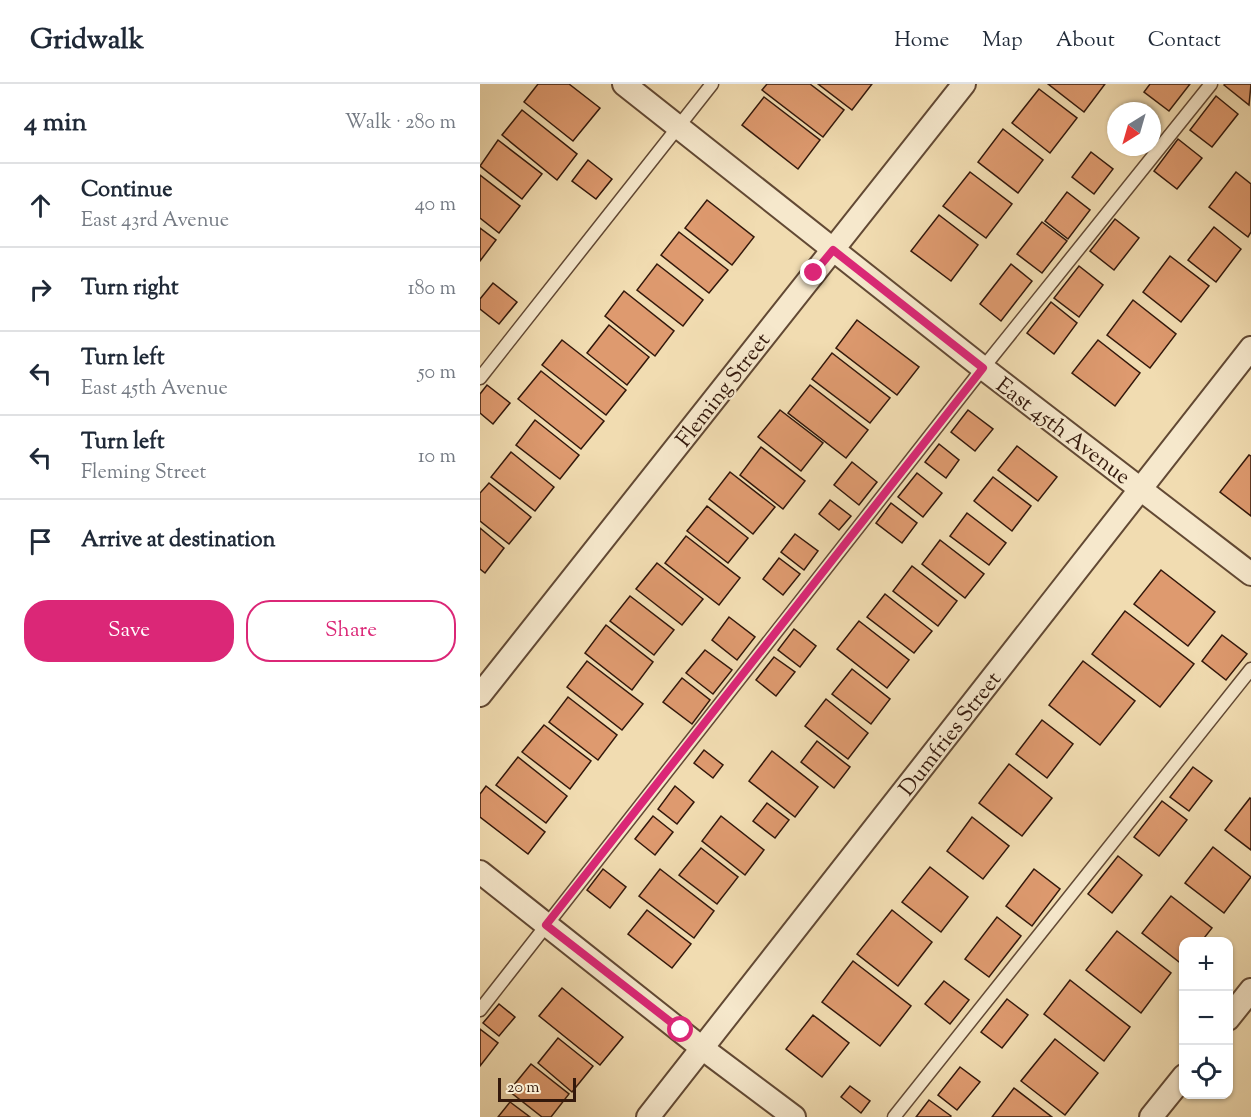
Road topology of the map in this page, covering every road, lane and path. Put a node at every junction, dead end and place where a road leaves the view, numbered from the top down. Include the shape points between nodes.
1 (624, 84) edge
2 (712, 84) edge
3 (964, 84) edge
4 (1211, 84) edge
5 (678, 127) junction
6 (833, 250) junction
7 (1251, 348) edge
8 (983, 368) junction
9 (480, 378) edge
10 (1141, 488) junction
11 (1251, 574) edge
12 (1251, 669) edge
13 (480, 695) edge
14 (480, 872) edge
15 (546, 925) junction
16 (1251, 990) edge
17 (480, 1010) edge
18 (1233, 1013) edge
19 (702, 1048) junction
20 (1179, 1082) edge
21 (648, 1117) edge
22 (794, 1117) edge
23 (894, 1117) edge
24 (1151, 1117) edge

1 - 5 street, East 45th Avenue
2 - 5 lane
3 - 6 street, Fleming Street
4 - 8 lane
5 - 6 street, East 45th Avenue
5 - 9 lane
6 - 8 street, East 45th Avenue
6 - 13 street, Fleming Street
7 - 10 street, Dumfries Street
8 - 10 street, East 45th Avenue
8 - 15 lane
10 - 11 street, East 45th Avenue
10 - 19 street, Dumfries Street
12 - 23 lane
14 - 15 street
15 - 17 lane
15 - 19 street
16 - 18 street
19 - 21 street, Dumfries Street
19 - 22 street
20 - 24 street

